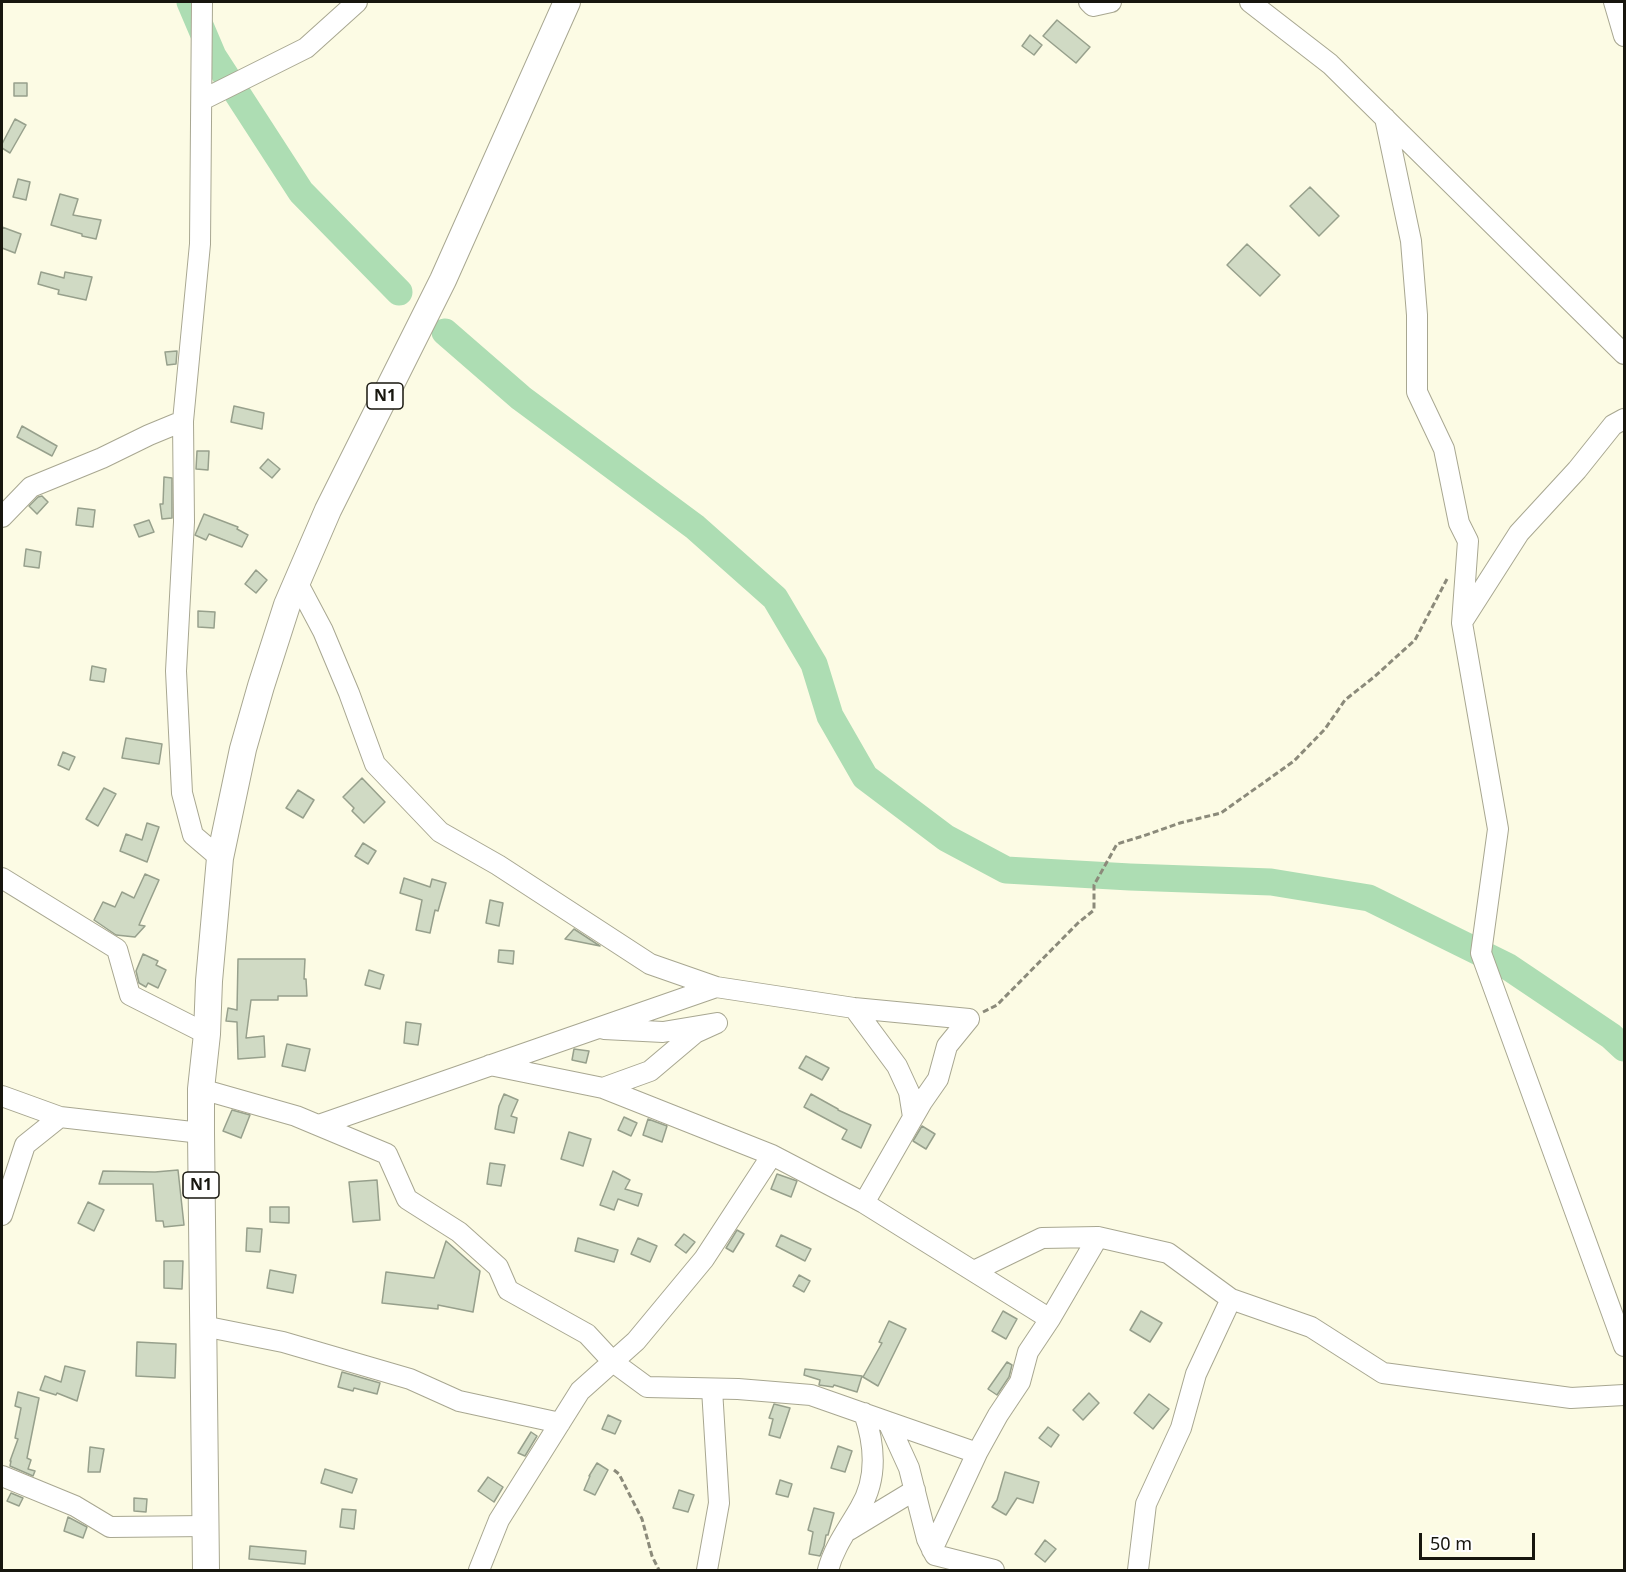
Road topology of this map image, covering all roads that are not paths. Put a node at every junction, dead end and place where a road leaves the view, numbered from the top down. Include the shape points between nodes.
1 (202, 2) edge
2 (357, 2) edge
3 (567, 2) edge
4 (1089, 2) edge
5 (1110, 2) edge
6 (1250, 2) edge
7 (1614, 2) edge
8 (1624, 36) edge
9 (202, 100) junction
10 (1385, 118) junction
11 (1624, 354) edge
12 (1624, 418) edge
13 (183, 421) junction
14 (2, 518) edge
15 (297, 582) junction
16 (1462, 623) junction
17 (220, 858) junction
18 (2, 878) edge
19 (716, 987) junction
20 (854, 1008) junction
21 (594, 1029) junction
22 (207, 1034) junction
23 (490, 1065) junction
24 (603, 1088) junction
25 (201, 1089) junction
26 (2, 1096) edge
27 (60, 1117) junction
28 (913, 1117) junction
29 (319, 1125) junction
30 (201, 1133) junction
31 (772, 1155) junction
32 (864, 1203) junction
33 (2, 1215) edge
34 (1098, 1237) junction
35 (974, 1271) junction
36 (1231, 1299) junction
37 (1050, 1319) junction
38 (203, 1326) junction
39 (1624, 1346) edge
40 (613, 1362) junction
41 (712, 1389) junction
42 (1624, 1395) edge
43 (864, 1413) junction
44 (560, 1422) junction
45 (888, 1422) junction
46 (977, 1453) junction
47 (2, 1476) edge
48 (915, 1490) junction
49 (206, 1526) junction
50 (844, 1533) junction
51 (932, 1550) junction
52 (206, 1570) edge
53 (480, 1570) edge
54 (707, 1570) edge
55 (828, 1570) edge
56 (994, 1570) edge
57 (1138, 1570) edge

1 - 9 street
2 - 9 street via 306,48
3 - 15 main road, N1 via 443,280 328,510
4 - 5 street via 1094,6
6 - 10 street via 1330,64
7 - 8 street
9 - 13 street via 200,244
10 - 11 street
10 - 16 street via 1411,241 1417,315 1417,392 1444,449 1459,523 1468,541
12 - 16 street via 1613,425 1519,533
13 - 14 street via 31,487
13 - 17 street via 184,522 176,671 182,794 193,835
15 - 17 main road, N1 via 243,749
15 - 19 street via 323,630 375,764 440,832 650,964
16 - 39 street via 1498,829 1481,953
17 - 22 main road, N1
18 - 22 street via 117,949 130,995
19 - 20 street
19 - 21 street
20 - 28 street via 897,1066 909,1092
20 - 28 street via 969,1019 947,1046 938,1079
21 - 23 street
21 - 24 street via 663,1032 717,1023 695,1033 650,1071
22 - 25 main road, N1
23 - 24 street
23 - 29 street
24 - 31 street
25 - 29 street
25 - 30 main road, N1
26 - 27 street
27 - 30 street
27 - 33 street via 25,1144
28 - 32 street
29 - 40 street via 387,1154 407,1199 459,1232 483,1253 498,1267 508,1290 586,1334
30 - 38 main road, N1
31 - 32 street
31 - 40 street via 704,1259 636,1341
32 - 35 street
34 - 35 street via 1042,1238
34 - 36 street via 1168,1252
34 - 37 street
35 - 37 street
36 - 42 street via 1311,1327 1383,1373 1570,1398
36 - 57 street via 1196,1374 1182,1428 1146,1504
37 - 46 street via 1028,1352 1020,1382
38 - 44 street via 283,1342 410,1379 459,1401
38 - 49 main road, N1
40 - 41 street via 647,1387
40 - 44 street via 580,1391
41 - 43 street via 811,1395
41 - 54 street via 719,1503
43 - 45 street
43 - 50 street via 871,1433 870,1482
44 - 53 street via 499,1520
45 - 46 street
45 - 48 street
46 - 51 street
47 - 49 street via 75,1506 110,1527
48 - 50 street
48 - 51 street
49 - 52 main road, N1
50 - 55 street
51 - 56 street via 935,1555

